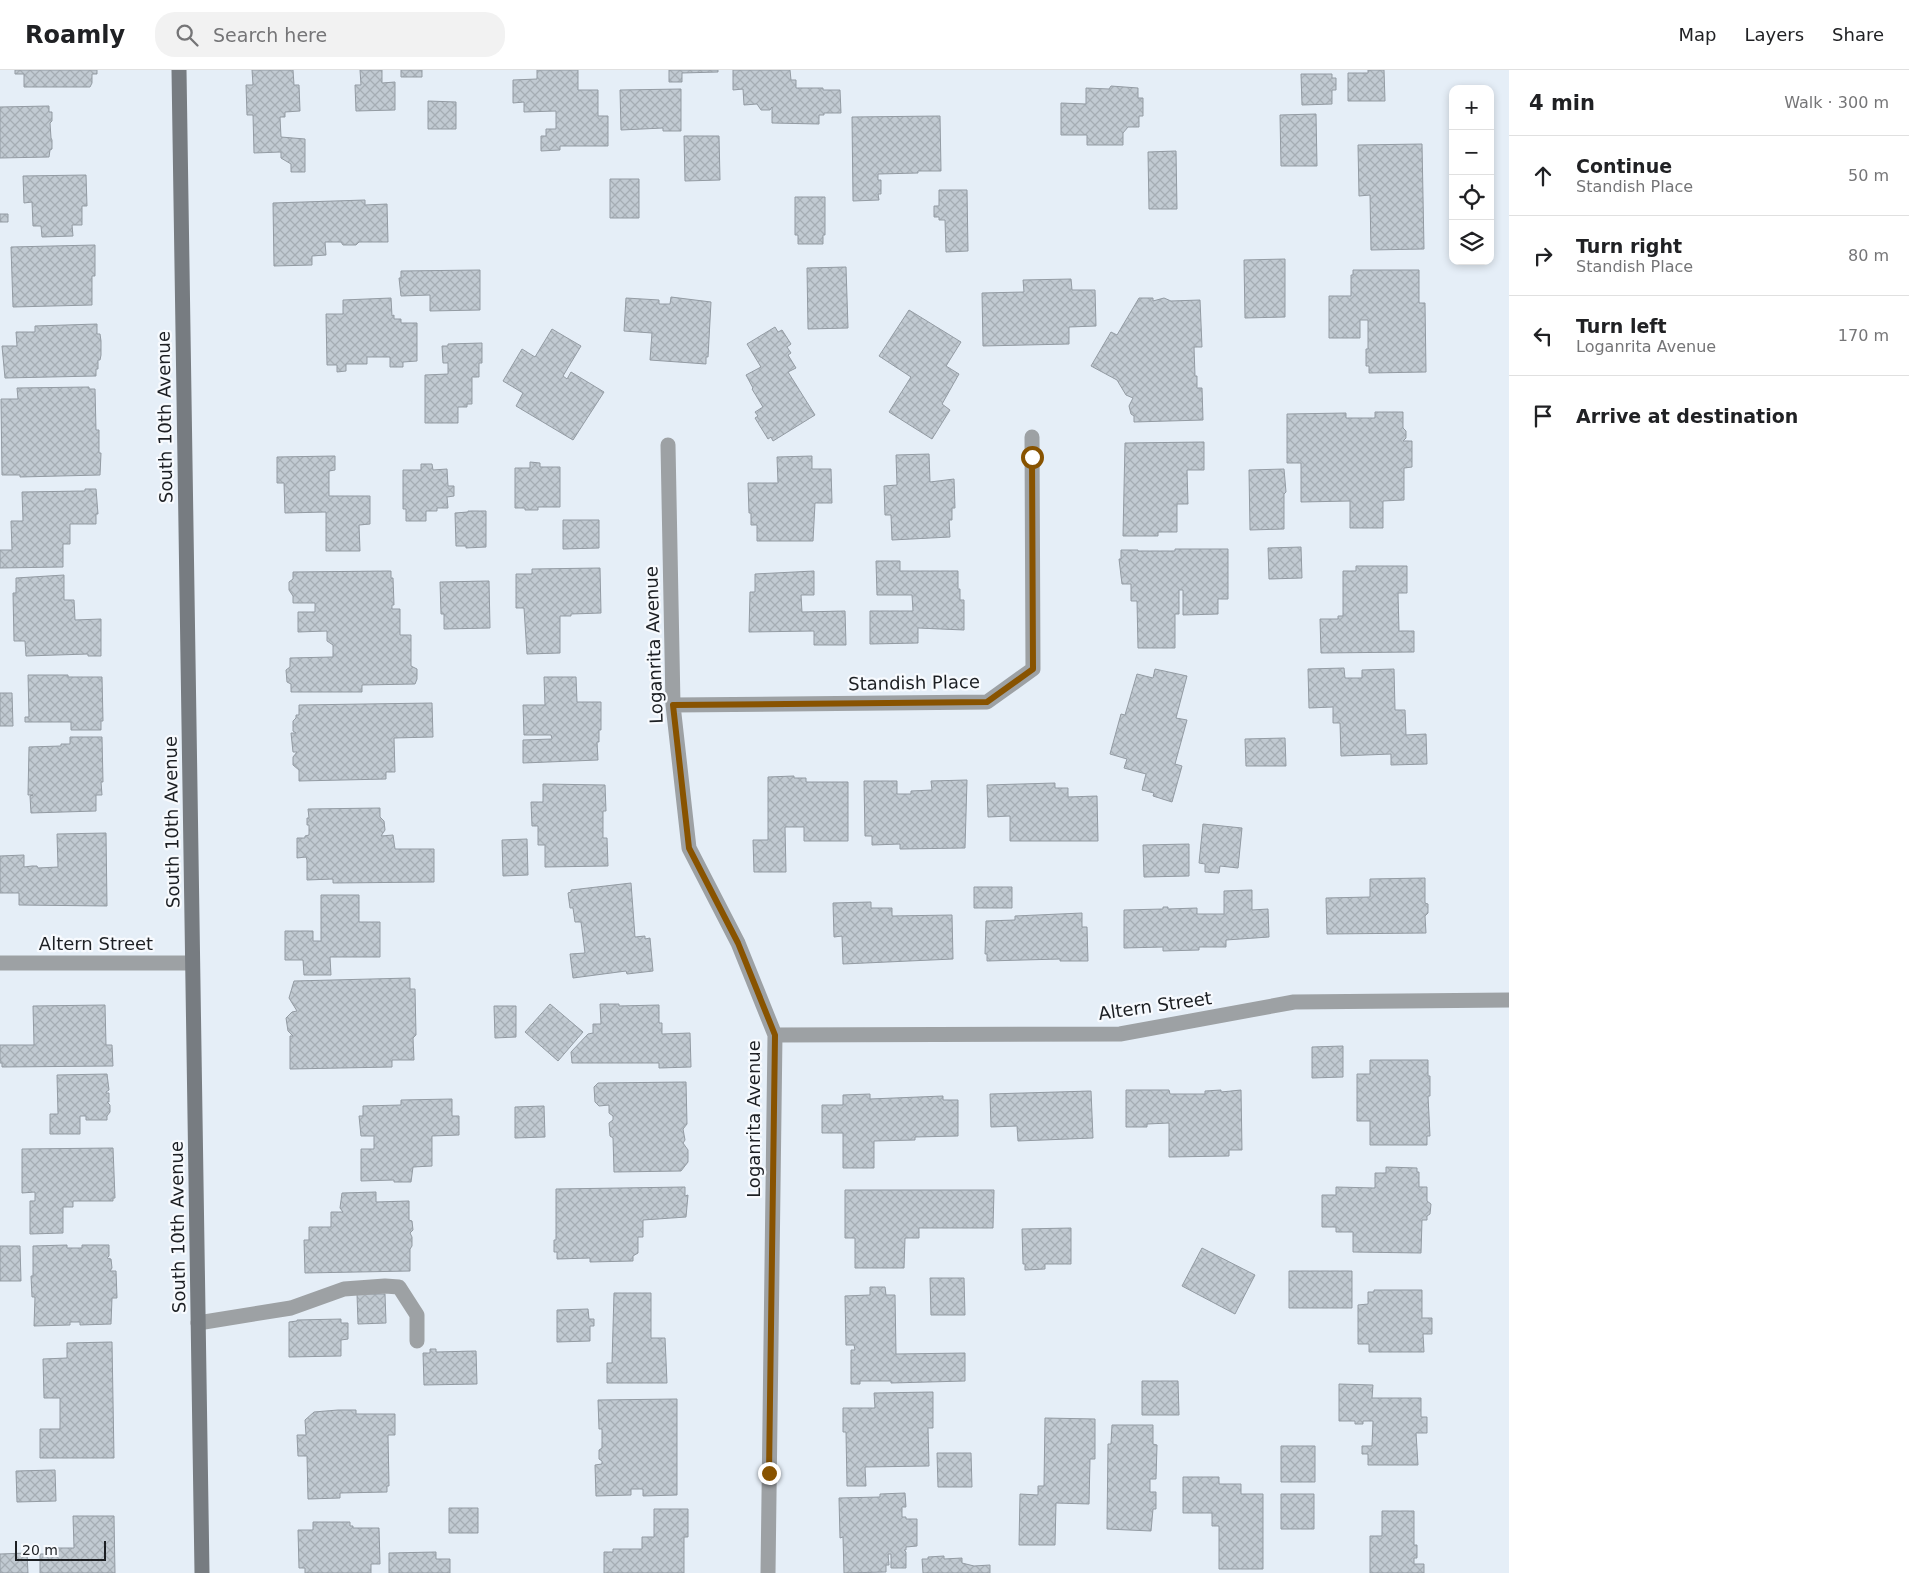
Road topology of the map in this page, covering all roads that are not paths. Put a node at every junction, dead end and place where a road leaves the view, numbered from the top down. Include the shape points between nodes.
1 (179, 70) edge
2 (1032, 437) dead end
3 (668, 445) dead end
4 (673, 705) junction
5 (0, 963) edge
6 (192, 963) junction
7 (1509, 1000) edge
8 (775, 1035) junction
9 (198, 1323) junction
10 (417, 1341) dead end
11 (202, 1573) edge
12 (768, 1573) edge

1 - 6 street, South 10th Avenue
2 - 4 street, Standish Place via 1033,669 987,702
3 - 4 street, Loganrita Avenue
4 - 8 street, Loganrita Avenue via 689,848 738,943
5 - 6 street, Altern Street
6 - 9 street, South 10th Avenue
7 - 8 street, Altern Street via 1294,1002 1120,1034
8 - 12 street, Loganrita Avenue
9 - 10 street via 291,1308 344,1289 399,1287 417,1315
9 - 11 street, South 10th Avenue

